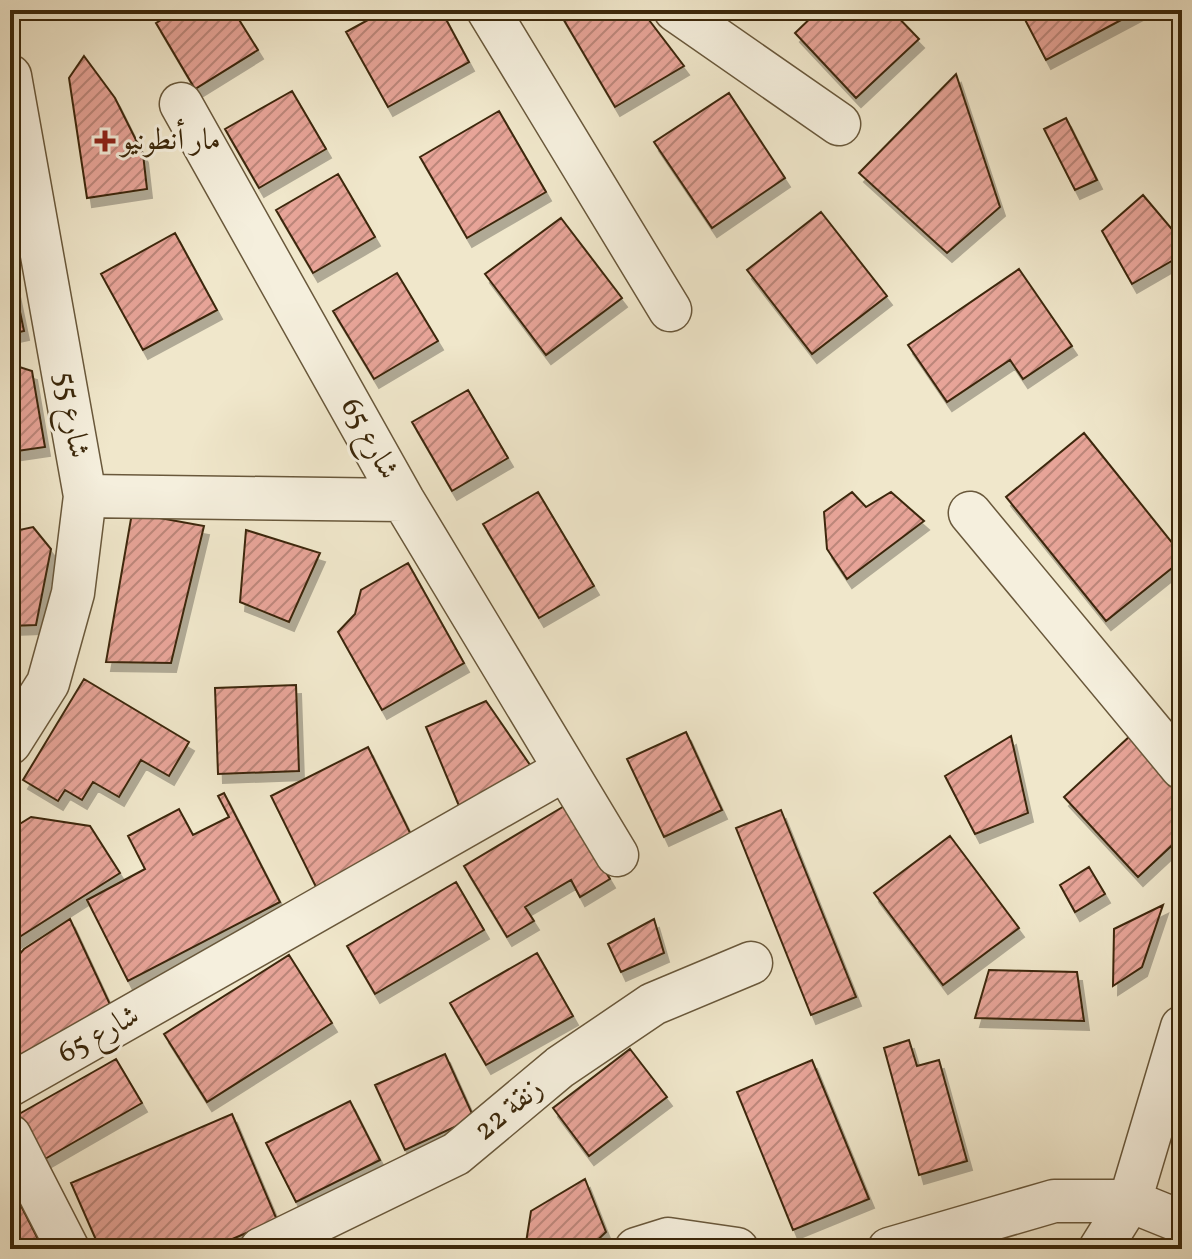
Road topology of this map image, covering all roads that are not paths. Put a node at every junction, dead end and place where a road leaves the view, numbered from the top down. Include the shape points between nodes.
1 (488, 10) edge
2 (675, 10) edge
3 (10, 76) edge
4 (181, 104) dead end
5 (839, 124) dead end
6 (670, 310) dead end
7 (85, 496) junction
8 (403, 500) junction
9 (970, 513) dead end
10 (10, 743) edge
11 (1182, 768) edge
12 (564, 770) junction
13 (617, 855) dead end
14 (751, 963) dead end
15 (1182, 1027) edge
16 (10, 1085) edge
17 (10, 1136) edge
18 (1130, 1201) junction
19 (1182, 1222) edge
20 (68, 1249) edge
21 (261, 1249) edge
22 (636, 1249) edge
23 (737, 1249) edge
24 (889, 1249) edge
25 (1100, 1249) edge

1 - 6 street
2 - 5 street
3 - 7 street, شارع 55
4 - 8 street, شارع 65
7 - 8 street
7 - 10 street, شارع 55 via 73,593 48,683
8 - 12 street, شارع 65
9 - 11 street
12 - 13 street, شارع 65
12 - 16 street, شارع 65
14 - 21 street, زنقة 22 via 653,1004 560,1067 456,1154
15 - 18 street
17 - 20 street
18 - 19 street
18 - 24 street via 1054,1201
18 - 25 street
22 - 23 street via 668,1239

